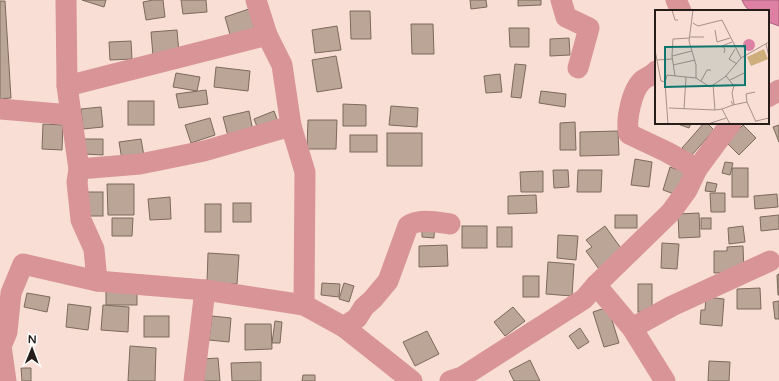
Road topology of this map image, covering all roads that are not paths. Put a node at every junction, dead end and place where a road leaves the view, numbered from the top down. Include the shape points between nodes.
1 (66, 0) edge
2 (256, 0) edge
3 (561, 0) edge
4 (676, 0) edge
5 (681, 10) edge
6 (267, 35) junction
7 (578, 68) dead end
8 (655, 71) edge
9 (67, 86) junction
10 (779, 90) edge
11 (769, 96) edge
12 (0, 109) edge
13 (71, 115) junction
14 (730, 124) edge
15 (291, 126) junction
16 (79, 169) junction
17 (697, 169) junction
18 (450, 224) dead end
19 (770, 261) dead end
20 (97, 281) junction
21 (596, 285) junction
22 (205, 290) junction
23 (304, 305) junction
24 (344, 327) junction
25 (632, 328) junction
26 (3, 331) edge
27 (459, 380) edge
28 (6, 381) edge
29 (194, 381) edge
30 (412, 381) edge
31 (665, 381) edge

1 - 9 street
2 - 6 street
3 - 7 street via 566,17 589,28
4 - 5 street
6 - 9 street
6 - 15 street via 282,65
8 - 17 street via 643,80 634,95 628,116 629,134
9 - 13 street
10 - 11 street
12 - 13 street
13 - 16 street
14 - 17 street
15 - 16 street via 190,154 140,164
15 - 23 street via 305,172
16 - 20 street via 77,182 81,220 94,249
17 - 21 street via 687,190 671,212
18 - 24 street via 412,222 408,226 388,281 356,318
19 - 25 street via 672,306
20 - 22 street
20 - 26 street via 23,264 11,293
21 - 25 street
21 - 27 street via 584,299
22 - 23 street
22 - 29 street
23 - 24 street
24 - 30 street
25 - 31 street
26 - 28 street via 1,346

